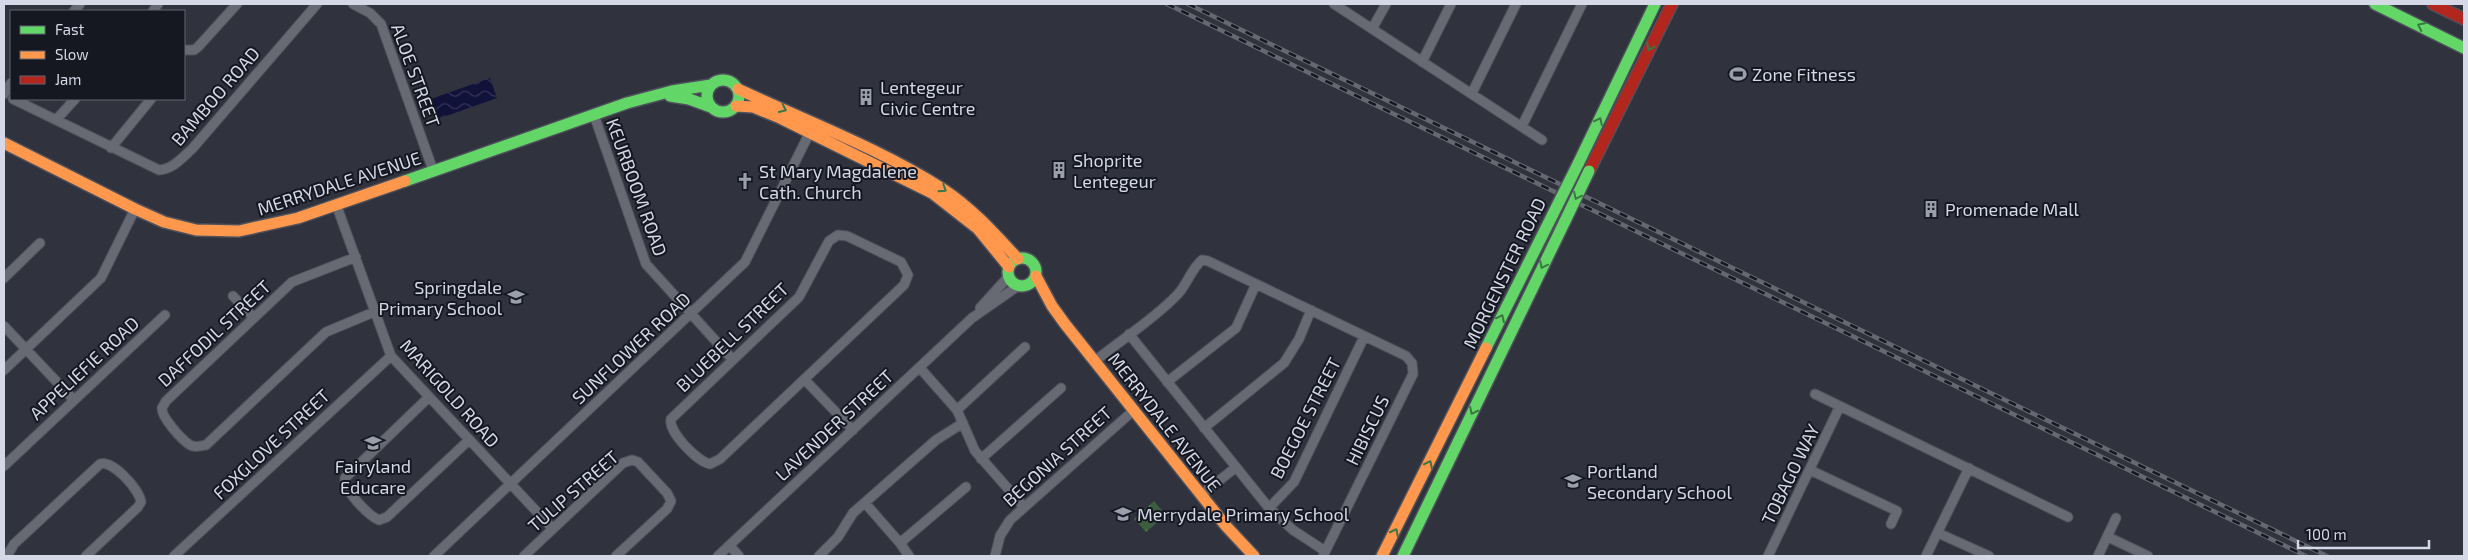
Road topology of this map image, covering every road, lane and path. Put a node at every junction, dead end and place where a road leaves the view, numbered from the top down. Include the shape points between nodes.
1 (237, 4) edge
2 (317, 4) edge
3 (354, 4) edge
4 (1334, 4) edge
5 (1386, 4) edge
6 (1450, 4) edge
7 (1516, 4) edge
8 (1582, 4) edge
9 (1655, 4) edge
10 (1672, 4) edge
11 (2374, 4) edge
12 (2433, 4) edge
13 (2464, 19) edge
14 (1372, 29) junction
15 (2464, 48) edge
16 (185, 50) edge
17 (1422, 62) junction
18 (711, 85) junction
19 (738, 89) junction
20 (1472, 93) junction
21 (662, 95) junction
22 (16, 100) edge
23 (74, 100) edge
24 (150, 100) edge
25 (736, 106) junction
26 (711, 107) junction
27 (594, 115) junction
28 (56, 120) junction
29 (1522, 126) junction
30 (810, 132) junction
31 (1542, 140) dead end
32 (4, 143) edge
33 (111, 148) junction
34 (905, 168) junction
35 (433, 170) junction
36 (907, 180) junction
37 (336, 204) junction
38 (134, 210) junction
39 (40, 243) dead end
40 (356, 257) junction
41 (1018, 259) junction
42 (1008, 272) junction
43 (1036, 276) junction
44 (4, 278) edge
45 (1256, 284) junction
46 (1021, 286) junction
47 (233, 296) dead end
48 (1052, 306) junction
49 (1311, 310) junction
50 (374, 312) junction
51 (690, 314) junction
52 (164, 315) dead end
53 (254, 318) junction
54 (972, 318) junction
55 (4, 326) edge
56 (1129, 334) junction
57 (1364, 337) junction
58 (1025, 347) dead end
59 (26, 349) junction
60 (391, 356) junction
61 (733, 360) junction
62 (1095, 362) junction
63 (920, 368) junction
64 (4, 370) edge
65 (804, 380) junction
66 (1167, 382) junction
67 (1061, 388) dead end
68 (1815, 394) dead end
69 (429, 398) junction
70 (74, 400) junction
71 (1840, 406) junction
72 (957, 410) junction
73 (1134, 410) junction
74 (963, 423) junction
75 (1204, 428) junction
76 (853, 430) junction
77 (469, 440) junction
78 (981, 459) junction
79 (4, 466) edge
80 (1235, 468) junction
81 (1969, 468) junction
82 (1810, 470) junction
83 (511, 484) junction
84 (966, 488) dead end
85 (1201, 495) junction
86 (865, 503) junction
87 (1024, 507) junction
88 (1269, 508) junction
89 (2068, 517) dead end
90 (2116, 518) dead end
91 (1891, 524) dead end
92 (553, 529) junction
93 (1938, 533) junction
94 (2108, 537) junction
95 (900, 543) junction
96 (730, 546) junction
97 (1324, 554) edge
98 (7, 556) edge
99 (86, 556) edge
100 (174, 556) edge
101 (434, 556) edge
102 (524, 556) edge
103 (616, 556) edge
104 (718, 556) edge
105 (739, 556) edge
106 (819, 556) edge
107 (909, 556) edge
108 (994, 556) edge
109 (1254, 556) edge
110 (1382, 556) edge
111 (1402, 556) edge
112 (1768, 556) edge
113 (1926, 556) edge
114 (1989, 556) edge
115 (2098, 556) edge
116 (2148, 556) edge

1 - 16 street via 198,47
2 - 33 street, BAMBOO ROAD via 192,149 171,168 159,170
3 - 35 street, ALOE STREET via 381,24
4 - 14 street
5 - 14 street
6 - 17 street
7 - 20 street
8 - 29 street
110 -> 9 street, MORGENSTER ROAD, bridge
10 -> 111 street, MORGENSTER ROAD, bridge
15 -> 11 street
12 - 13 street
14 - 17 street
17 - 20 street
18 - 19 street via 724,80 732,82
18 - 21 street, MERRYDALE AVENUE
18 - 26 street via 707,98
19 - 25 street
19 -> 34 street
20 - 29 street
21 - 26 street, MERRYDALE AVENUE via 682,97
21 - 27 street, MERRYDALE AVENUE
22 - 28 street, BAMBOO ROAD
23 - 28 street
24 - 33 street
25 - 26 street via 724,112
25 - 30 street via 753,107
27 - 35 street, MERRYDALE AVENUE
27 - 51 street, KEURBOOM ROAD via 646,264
28 - 33 street, BAMBOO ROAD
29 - 31 street
30 - 36 street
30 - 51 street, SUNFLOWER ROAD via 745,262
32 - 38 street, MERRYDALE AVENUE
34 - 36 street
34 -> 41 street via 943,189 965,206
35 - 37 street, MERRYDALE AVENUE
36 - 42 street via 938,197 970,222 997,250
37 - 38 street, MERRYDALE AVENUE via 283,222 225,232 176,225
37 - 40 street, MARIGOLD ROAD
38 - 59 street via 101,278
39 - 44 street
40 - 50 street, MARIGOLD ROAD
40 - 53 street, DAFFODIL STREET via 298,278
41 - 42 street
41 - 43 street via 1031,261
42 - 46 street
42 - 54 street, LAVENDER STREET
43 - 46 street via 1031,283
43 - 48 street, MERRYDALE AVENUE
45 - 49 street, HIBISCUS
45 - 56 street, HIBISCUS via 1202,260 1177,295
45 - 66 street via 1236,328
46 - 48 street, MERRYDALE AVENUE
46 - 54 street, LAVENDER STREET
47 - 53 street
48 - 62 street, MERRYDALE AVENUE
49 - 57 street, HIBISCUS
49 - 75 street via 1295,347 1284,363
50 - 53 street, DAFFODIL STREET via 326,332 206,444 190,445 163,416 163,405
50 - 60 street, MARIGOLD ROAD
51 - 61 street, KEURBOOM ROAD
51 - 83 street, SUNFLOWER ROAD
52 - 70 street, APPELIEFIE ROAD
54 - 63 street, LAVENDER STREET
55 - 59 street
56 - 62 street, HIBISCUS
56 - 66 street, HIBISCUS
57 - 88 street, BOEGOE STREET via 1294,482
57 - 97 street, HIBISCUS via 1406,356 1412,363 1413,374
58 - 72 street
59 - 64 street
59 - 70 street
60 - 69 street, MARIGOLD ROAD
60 - 100 street, FOXGLOVE STREET
61 - 65 street, BLUEBELL STREET via 675,414 670,423 672,432 706,464 720,459
61 - 65 street, BLUEBELL STREET via 799,297 829,241 835,236 847,236 901,262 908,271 904,285
62 - 73 street, MERRYDALE AVENUE
63 - 72 street
63 - 76 street, LAVENDER STREET
65 - 76 street
66 - 75 street, HIBISCUS
67 - 78 street
68 - 71 street
69 - 77 street, MARIGOLD ROAD
69 - 77 street via 345,478 346,488 372,516 379,520 387,517
70 - 79 street, APPELIEFIE ROAD
71 - 81 street
71 - 82 street, TOBAGO WAY
72 - 74 street
73 - 85 street, MERRYDALE AVENUE
73 - 87 street, BEGONIA STREET
74 - 78 street
74 - 86 street via 946,433
75 - 80 street, HIBISCUS
76 - 96 street, LAVENDER STREET
77 - 83 street, MARIGOLD ROAD
78 - 87 street
80 - 85 street
80 - 88 street, HIBISCUS
81 - 89 street
81 - 93 street
82 - 91 street via 1897,511
82 - 112 street, TOBAGO WAY
83 - 92 street, MARIGOLD ROAD
83 - 101 street, SUNFLOWER ROAD
84 - 95 street
85 - 109 street, MERRYDALE AVENUE
86 - 95 street
86 - 106 street via 853,513 833,543
87 - 108 street, BEGONIA STREET via 1006,525
88 - 97 street, HIBISCUS
90 - 94 street
92 - 102 street, TULIP STREET
92 - 103 street, TULIP STREET via 623,463 635,460 671,500 667,509
93 - 113 street
93 - 114 street
94 - 115 street
94 - 116 street
95 - 107 street
96 - 104 street, LAVENDER STREET
96 - 105 street
98 - 99 street via 14,544 106,462 114,466 136,490 141,502

